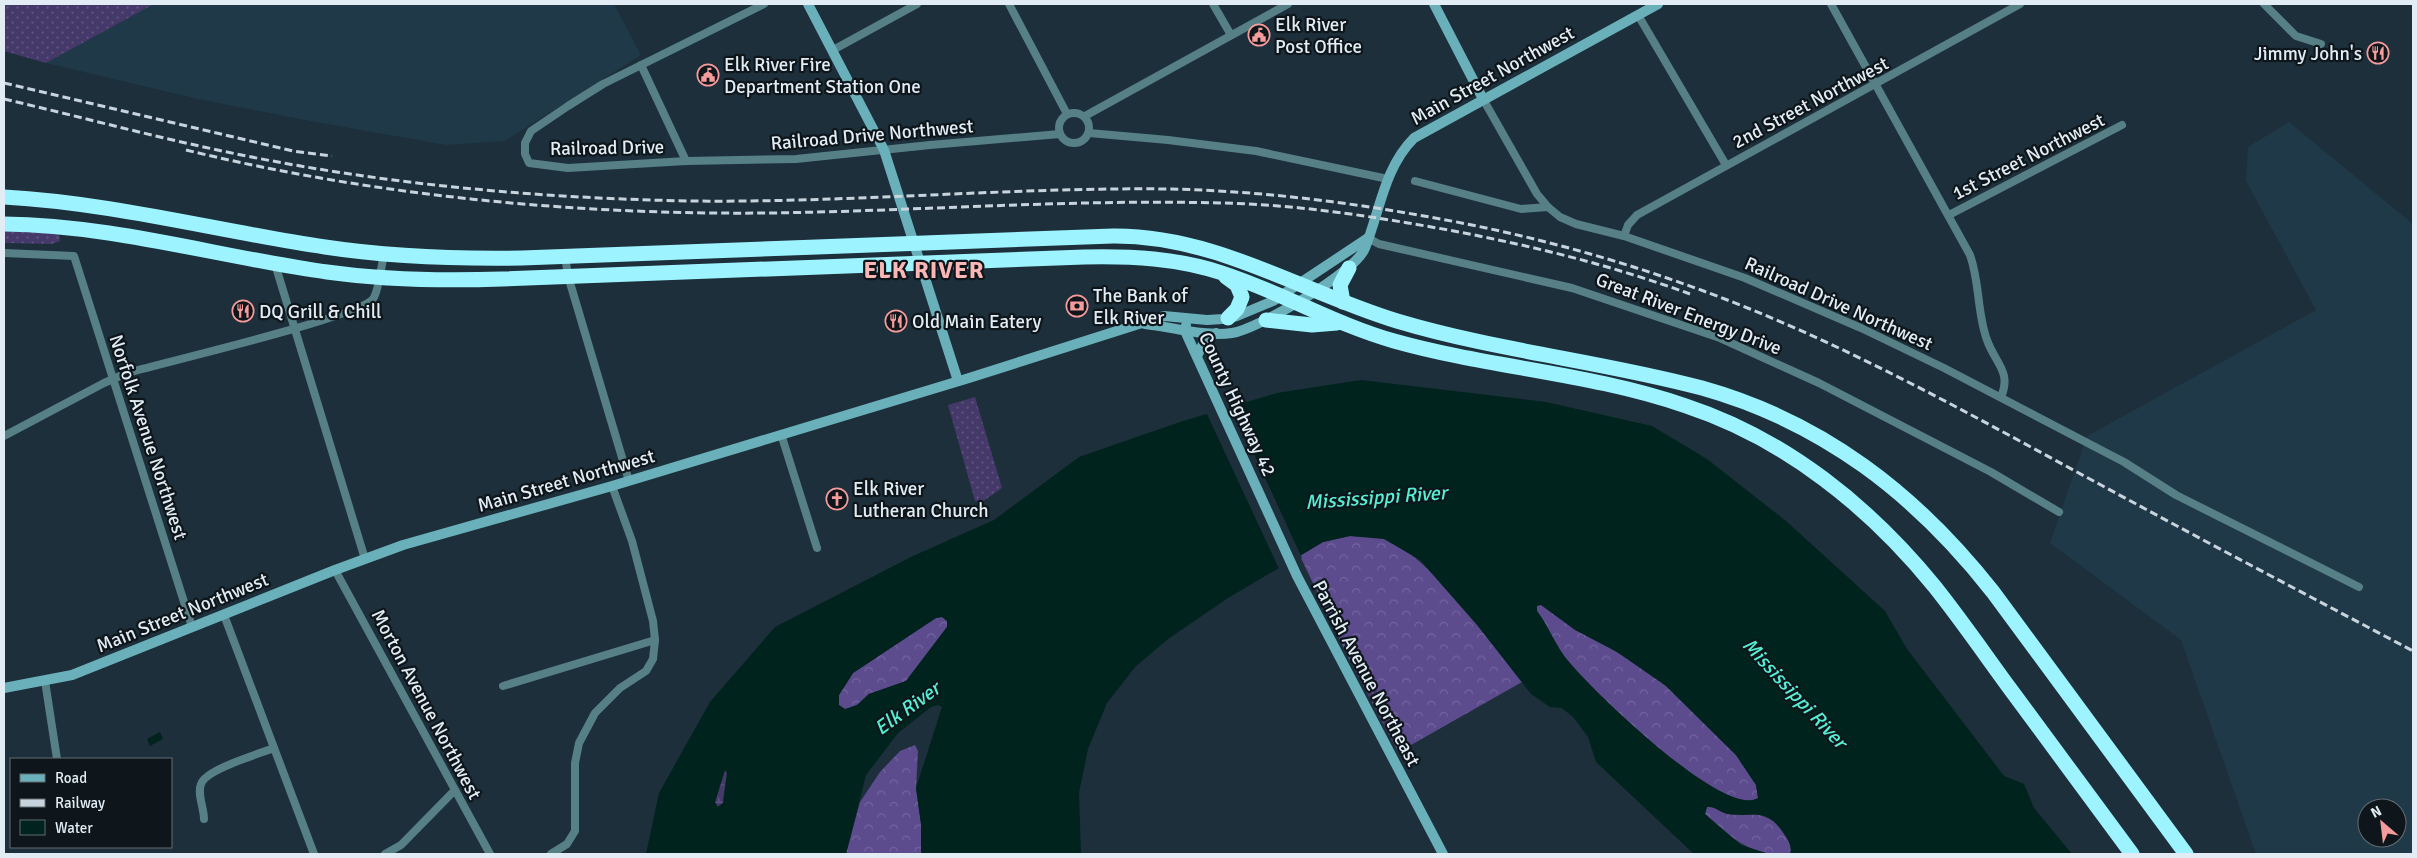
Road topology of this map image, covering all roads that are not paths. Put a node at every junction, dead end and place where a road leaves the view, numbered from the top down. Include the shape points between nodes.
1 (764, 4) edge
2 (808, 4) edge
3 (917, 4) edge
4 (1009, 4) edge
5 (1213, 4) edge
6 (1288, 4) edge
7 (1434, 4) edge
8 (1658, 4) edge
9 (1831, 4) edge
10 (2020, 4) edge
11 (2264, 4) edge
12 (1638, 15) junction
13 (1231, 35) junction
14 (2321, 44) dead end
15 (833, 50) junction
16 (641, 65) junction
17 (1876, 85) junction
18 (1483, 99) junction
19 (1067, 114) junction
20 (1085, 116) junction
21 (2122, 125) dead end
22 (1089, 133) junction
23 (1060, 134) junction
24 (884, 150) junction
25 (686, 161) junction
26 (1726, 165) junction
27 (1388, 179) junction
28 (1415, 181) dead end
29 (4, 197) edge
30 (1548, 207) junction
31 (1949, 215) junction
32 (4, 224) edge
33 (1624, 236) junction
34 (1368, 238) junction
35 (912, 243) junction
36 (4, 253) edge
37 (384, 255) junction
38 (565, 256) junction
39 (918, 263) junction
40 (275, 264) junction
41 (1349, 268) junction
42 (1219, 272) junction
43 (568, 276) junction
44 (379, 278) junction
45 (1298, 285) junction
46 (1314, 291) junction
47 (1280, 296) junction
48 (1343, 302) junction
49 (1296, 304) junction
50 (1186, 317) junction
51 (1228, 318) junction
52 (1266, 320) junction
53 (1340, 323) junction
54 (1144, 324) junction
55 (294, 328) junction
56 (1185, 331) junction
57 (1216, 333) junction
58 (1197, 356) junction
59 (114, 378) junction
60 (958, 382) junction
61 (2001, 398) junction
62 (781, 434) junction
63 (4, 436) edge
64 (628, 481) junction
65 (612, 486) junction
66 (1265, 505) joint
67 (2059, 512) dead end
68 (817, 548) dead end
69 (365, 559) junction
70 (336, 570) junction
71 (2359, 587) dead end
72 (224, 615) junction
73 (192, 627) junction
74 (655, 640) junction
75 (45, 681) junction
76 (503, 686) dead end
77 (4, 688) edge
78 (274, 748) junction
79 (57, 758) edge
80 (455, 790) junction
81 (204, 819) dead end
82 (314, 854) edge
83 (385, 854) edge
84 (490, 854) edge
85 (551, 854) edge
86 (1443, 854) edge
87 (2132, 854) edge
88 (2186, 854) edge

1 - 16 street
2 - 15 street
3 - 15 street
4 - 19 street
5 - 13 street
6 - 13 street
7 - 18 street
8 - 12 street, Main Street Northwest
9 - 17 street
10 - 17 street, 2nd Street Northwest
11 - 14 street via 2296,36
12 - 18 street, Main Street Northwest
12 - 26 street
13 - 20 street
15 - 24 street
16 - 25 street
16 - 25 street, Railroad Drive via 603,84 531,131 525,143 528,163 568,168
17 - 26 street, 2nd Street Northwest
17 - 31 street
18 - 27 street, Main Street Northwest via 1414,138 1394,163
18 - 30 street, Railroad Drive Northwest via 1537,194
19 - 20 street via 1073,112
19 - 23 street via 1060,123
20 - 22 street
21 - 31 street, 1st Street Northwest
22 - 23 street via 1079,143 1064,140
22 - 27 street via 1256,151
23 - 24 street, Railroad Drive Northwest
24 - 25 street, Railroad Drive Northwest via 796,159
24 - 35 street
26 - 33 street, 2nd Street Northwest via 1637,215
27 - 34 street, Main Street Northwest
28 - 30 street via 1522,209
29 - 37 highway via 114,208 253,235
30 - 33 street, Railroad Drive Northwest via 1576,224
31 - 61 street via 1976,271 1986,339 2005,377 2006,386
32 - 40 highway via 123,235
33 - 61 street, Railroad Drive Northwest via 1783,293
34 - 41 street, Main Street Northwest via 1361,257
34 - 45 street, Main Street Northwest
34 - 67 street, Great River Energy Drive via 1379,244 1572,288 1720,338 1819,383 1991,472
35 - 38 highway
35 - 39 street
35 - 45 highway via 1119,236 1151,238 1226,254
36 - 59 street, Norfolk Avenue Northwest via 74,256
37 - 38 highway via 448,258
37 - 44 street
38 - 43 street
39 - 42 highway via 1128,256 1187,263
39 - 43 highway
39 - 60 street
40 - 44 highway
40 - 55 street
41 - 46 street, Main Street Northwest
41 - 48 highway via 1340,285
42 - 47 highway
42 - 51 highway via 1241,290 1242,302
43 - 44 highway via 454,280
43 - 64 street
44 - 55 street via 376,294 367,304
45 - 46 highway
45 - 47 street, Main Street Northwest
46 - 48 highway
46 - 49 street, Main Street Northwest
47 - 49 highway
47 - 51 street, Main Street Northwest
48 - 88 highway via 1400,322 1471,341 1712,391 1783,418 1862,463 1929,519 1971,564
49 - 52 street, Main Street Northwest
49 - 53 highway
50 - 51 street, Main Street Northwest
50 - 54 street, Main Street Northwest via 1164,316
50 - 56 street, County Highway 42
52 - 53 highway via 1312,325
52 - 57 street, Main Street Northwest via 1233,333
53 - 87 highway via 1419,348 1608,384 1671,401 1748,432 1809,468 1880,527 1934,586
54 - 56 street, Main Street Northwest
54 - 60 street, Main Street Northwest
55 - 59 street
55 - 69 street
56 - 57 street, Main Street Northwest
56 - 58 street, County Highway 42
57 - 58 street via 1205,340
58 - 66 street, County Highway 42
59 - 63 street
59 - 73 street, Norfolk Avenue Northwest
60 - 62 street, Main Street Northwest
61 - 71 street, Railroad Drive Northwest via 2124,462 2176,495
62 - 64 street, Main Street Northwest
62 - 68 street
64 - 65 street, Main Street Northwest
65 - 69 street, Main Street Northwest
65 - 74 street via 646,590
66 - 86 street, Parrish Avenue Northeast via 1297,576
69 - 70 street, Main Street Northwest
70 - 72 street, Main Street Northwest
70 - 80 street, Morton Avenue Northwest
72 - 73 street, Main Street Northwest
72 - 78 street
73 - 75 street, Main Street Northwest via 80,671
74 - 76 street
74 - 85 street via 649,668 620,688 595,713 579,743 575,763 575,831 567,844
75 - 77 street, Main Street Northwest
75 - 79 street
78 - 81 street via 218,770 203,780 200,790
78 - 82 street
80 - 83 street via 401,845
80 - 84 street, Morton Avenue Northwest

